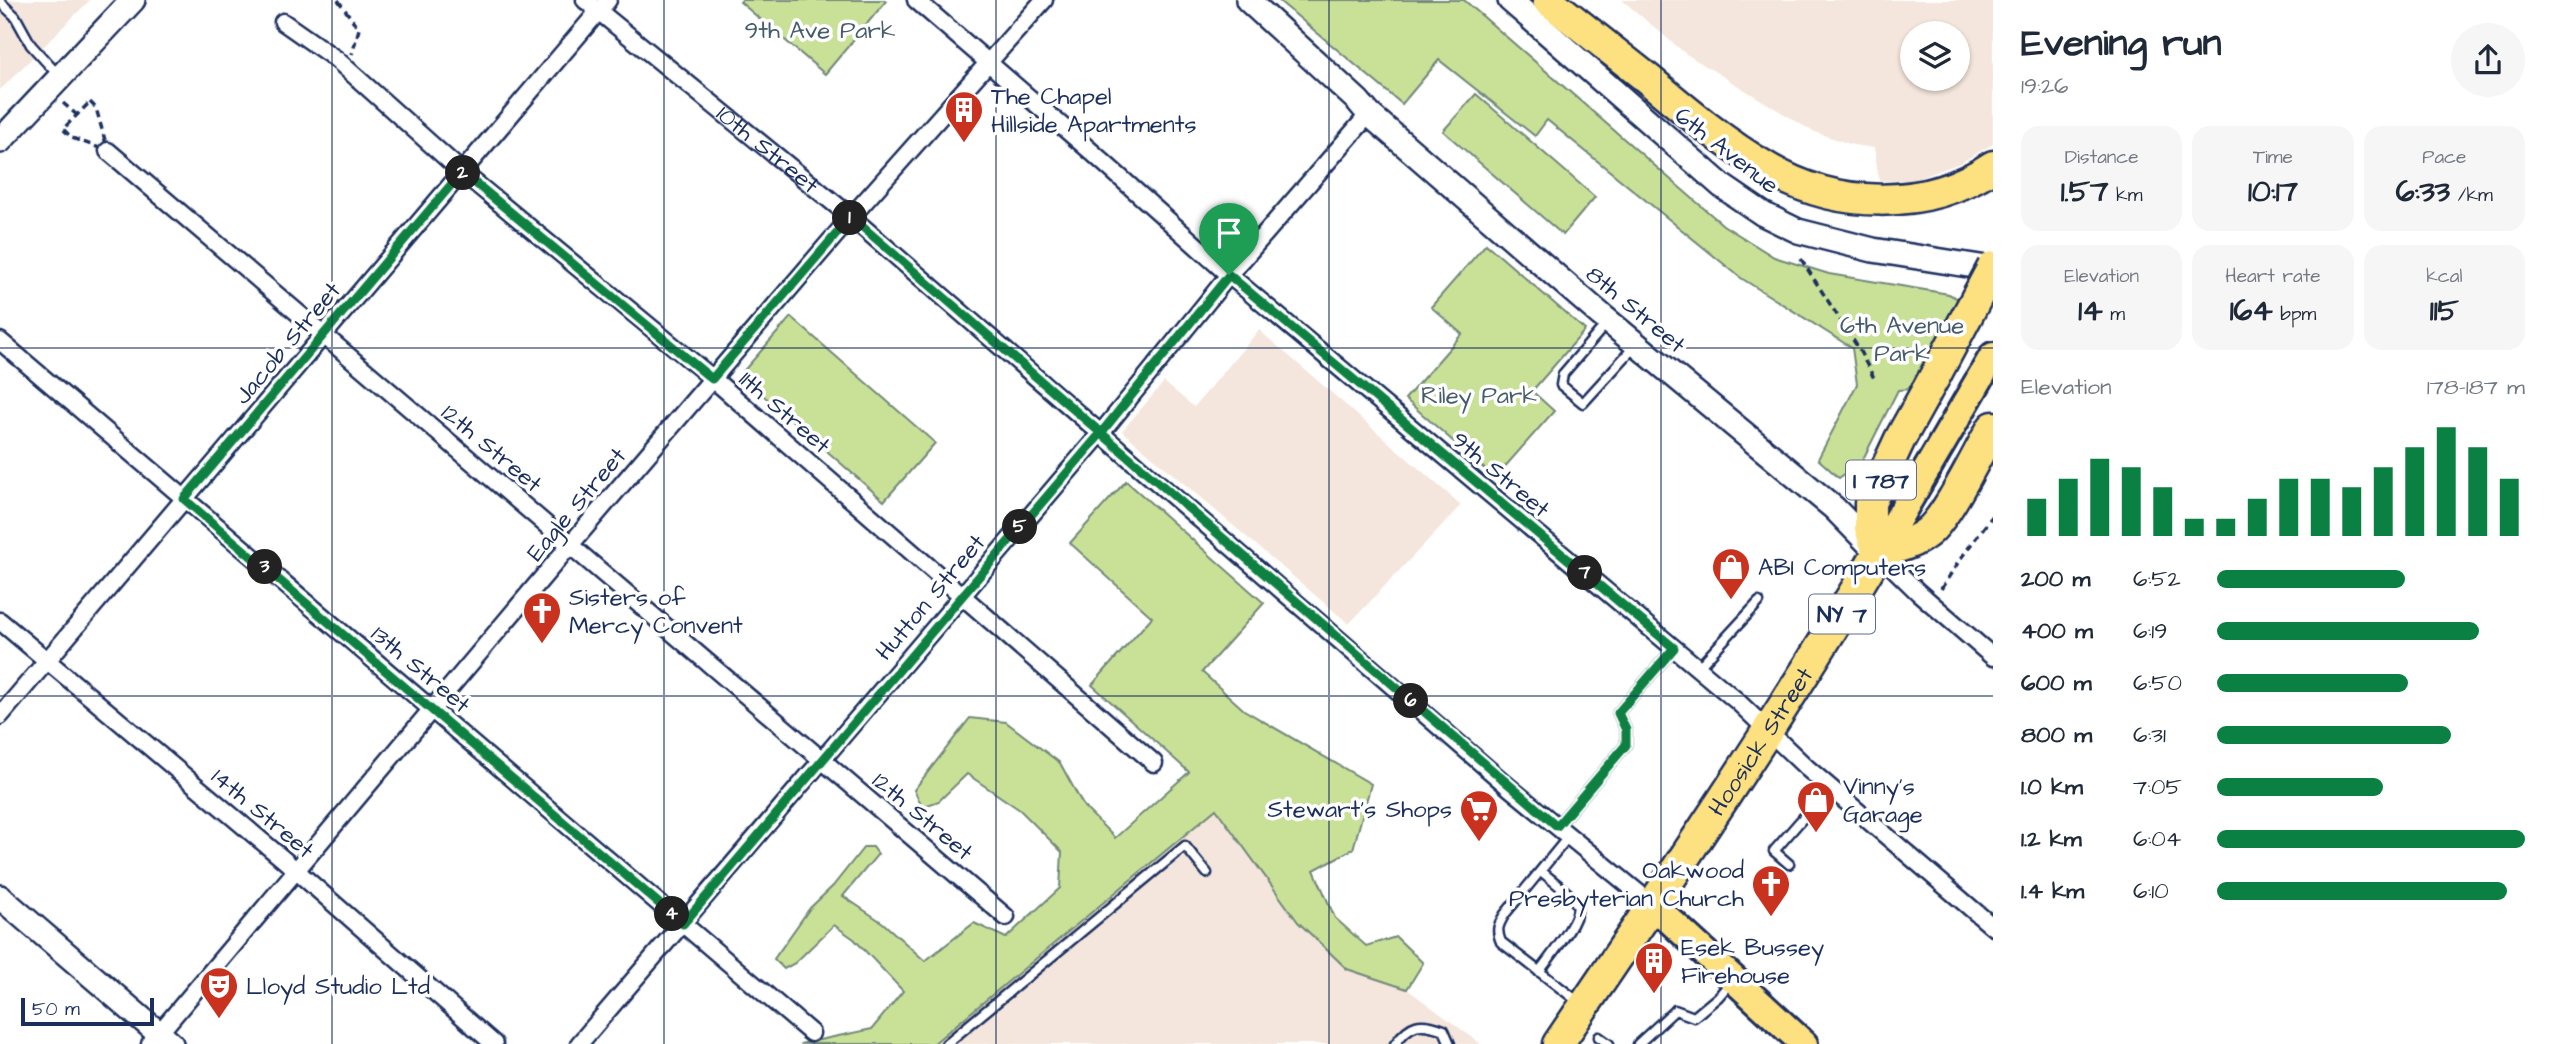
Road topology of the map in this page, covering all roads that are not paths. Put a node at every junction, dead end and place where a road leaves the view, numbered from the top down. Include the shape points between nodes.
1 (133, 0) edge
2 (585, 0) edge
3 (916, 0) edge
4 (1044, 0) edge
5 (1248, 0) edge
6 (1510, 0) edge
7 (1548, 0) edge
8 (1568, 0) edge
9 (0, 2) edge
10 (603, 6) edge
11 (283, 22) dead end
12 (989, 62) junction
13 (59, 76) junction
14 (1648, 80) junction
15 (1368, 114) junction
16 (0, 141) edge
17 (108, 151) road end
18 (1993, 166) edge
19 (462, 172) junction
20 (851, 217) junction
21 (1993, 268) edge
22 (1229, 275) junction
23 (1609, 321) junction
24 (324, 335) junction
25 (0, 341) edge
26 (1637, 344) junction
27 (1993, 356) edge
28 (712, 379) junction
29 (1993, 426) edge
30 (1101, 433) junction
31 (184, 499) junction
32 (570, 545) junction
33 (1878, 553) junction
34 (961, 596) junction
35 (1759, 602) dead end
36 (0, 621) edge
37 (1674, 648) junction
38 (1993, 657) edge
39 (46, 661) junction
40 (1698, 668) junction
41 (432, 709) junction
42 (0, 716) edge
43 (1767, 730) junction
44 (822, 761) junction
45 (1154, 763) dead end
46 (1830, 787) junction
47 (1563, 831) junction
48 (1789, 864) dead end
49 (296, 870) junction
50 (1541, 871) junction
51 (1207, 873) dead end
52 (0, 897) edge
53 (1653, 905) junction
54 (1006, 917) dead end
55 (683, 924) junction
56 (1993, 928) edge
57 (1539, 972) junction
58 (1733, 979) junction
59 (1584, 1006) junction
60 (811, 1033) dead end
61 (160, 1041) edge
62 (494, 1044) edge
63 (579, 1044) edge
64 (946, 1044) edge
65 (1395, 1044) edge
66 (1450, 1044) edge
67 (1558, 1044) edge
68 (1638, 1044) edge
69 (1804, 1044) edge

1 - 13 street
2 - 10 street, 10th Street
3 - 12 street, 9th Street
4 - 12 street, Eagle Street
5 - 15 street, 8th Street
6 - 21 street, 6th Avenue via 1722,186 1763,214 1798,231 1873,250
7 - 14 highway
8 - 14 highway
9 - 13 lane
10 - 19 street, Jacob Street
10 - 20 street, 10th Street
11 - 19 street, 11th Street via 347,69
12 - 20 street, Eagle Street
12 - 22 street, 9th Street
13 - 16 street
14 - 18 highway via 1769,170 1817,190 1876,200 1906,199 1962,183
15 - 22 street, Hutton Street
15 - 23 street, 8th Street
17 - 24 street, 12th Street
19 - 24 street, Jacob Street
19 - 28 street, 11th Street
20 - 28 street, Eagle Street
20 - 30 street, 10th Street
21 - 33 highway, I 787, bridge via 1870,503 1870,528
22 - 30 street, Hutton Street
22 - 37 street, 9th Street
23 - 26 street, 8th Street
23 - 26 lane via 1563,374 1562,385 1583,403
24 - 31 street, Jacob Street
24 - 32 street, 12th Street
25 - 31 street, 13th Street
26 - 33 street, 8th Street via 1834,508
27 - 33 main road, Hoosick Street
28 - 32 street, Eagle Street
28 - 34 street, 11th Street
29 - 33 highway, I 787 via 1929,531
30 - 34 street, Hutton Street
30 - 47 street, 10th Street
31 - 39 street, Jacob Street
31 - 41 street, 13th Street
32 - 41 street, Eagle Street
32 - 44 street, 12th Street
33 - 38 street, 8th Street
33 - 43 highway, Hoosick Street / NY 7
34 - 44 street, Hutton Street
34 - 45 street, 11th Street
35 - 40 lane
36 - 39 street, 14th Street
37 - 40 street, 9th Street
37 - 47 lane via 1618,713 1626,730 1626,745
39 - 42 street, Jacob Street
39 - 49 street, 14th Street
40 - 43 street, 9th Street
41 - 49 street, Eagle Street
41 - 55 street, 13th Street
43 - 46 street, 9th Street
43 - 53 highway, Hoosick Street / NY 7
44 - 54 street, 12th Street
44 - 55 street, Hutton Street
46 - 48 lane via 1774,851
46 - 56 street, 9th Street
47 - 50 lane
47 - 53 street, 10th Street
49 - 61 street, Eagle Street
49 - 62 street, 14th Street
50 - 57 lane via 1576,902 1578,911
50 - 57 lane via 1504,914 1497,932 1501,942
51 - 64 lane via 1185,846
52 - 61 street
53 - 58 main road, 10th Street
53 - 59 highway, Hoosick Street / NY 7
55 - 60 street, 13th Street
55 - 63 street, Hutton Street
57 - 59 lane
58 - 68 lane via 1694,1017 1675,1010
58 - 69 main road, 10th Street
59 - 67 highway, Hoosick Street / NY 7
65 - 66 lane via 1405,1030 1430,1024 1444,1030

